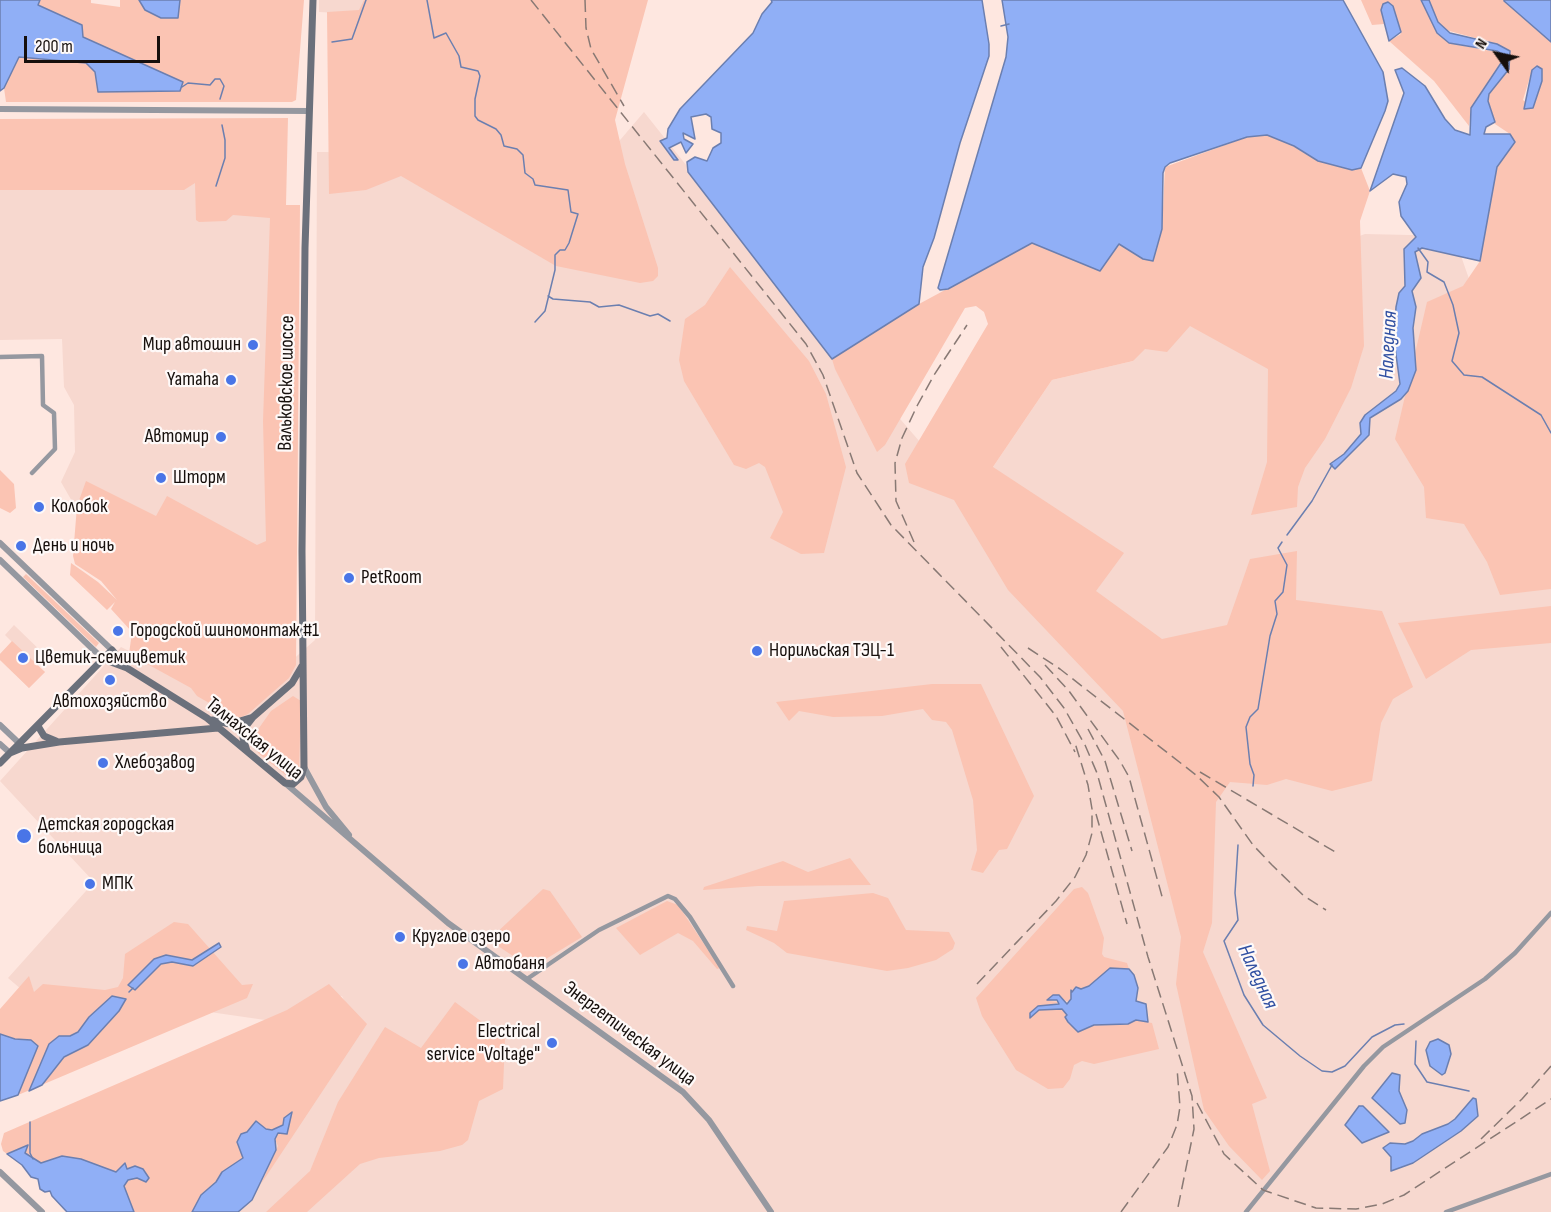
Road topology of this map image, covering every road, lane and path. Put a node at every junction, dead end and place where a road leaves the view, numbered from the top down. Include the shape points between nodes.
1 (313, 0) edge
2 (0, 109) edge
3 (309, 111) junction
4 (0, 357) edge
5 (32, 473) dead end
6 (0, 543) edge
7 (0, 560) edge
8 (112, 650) junction
9 (103, 659) junction
10 (303, 664) junction
11 (127, 668) junction
12 (290, 687) junction
13 (303, 697) junction
14 (252, 717) junction
15 (207, 718) junction
16 (0, 725) edge
17 (38, 726) junction
18 (218, 728) junction
19 (59, 742) junction
20 (0, 744) edge
21 (20, 744) junction
22 (247, 752) junction
23 (10, 753) junction
24 (0, 764) edge
25 (304, 767) junction
26 (287, 785) junction
27 (355, 842) junction
28 (1551, 913) edge
29 (526, 979) junction
30 (734, 986) dead end
31 (0, 1172) edge
32 (1551, 1174) edge
33 (42, 1212) edge
34 (771, 1212) edge
35 (1246, 1212) edge
36 (1446, 1212) edge

1 - 3 main road, Вальковское шоссе
2 - 3 street
3 - 10 main road, Вальковское шоссе
4 - 5 street via 42,357 43,405 54,413 55,449
6 - 8 street, Талнахская улица
7 - 9 street, Талнахская улица
8 - 9 main road
8 - 11 main road, Талнахская улица
9 - 11 main road, Талнахская улица
9 - 17 main road
10 - 12 main road
10 - 13 main road, Вальковское шоссе
11 - 15 main road, Талнахская улица
12 - 13 main road
12 - 14 main road
13 - 25 main road, Вальковское шоссе
14 - 15 main road via 230,724
14 - 22 main road via 244,732
15 - 18 main road, Талнахская улица
16 - 21 street
17 - 19 main road via 45,736
17 - 21 main road
18 - 19 main road
18 - 22 main road, Талнахская улица
19 - 23 main road
20 - 23 street
21 - 23 main road
22 - 26 main road, Талнахская улица
23 - 24 main road
25 - 26 main road, Вальковское шоссе via 299,781
25 - 27 street, Вальковское шоссе via 327,807
26 - 27 street, Талнахская улица
27 - 29 street, Энергетическая улица via 434,912
28 - 35 street via 1485,979 1383,1047
29 - 30 street via 599,930 668,896 690,917
29 - 34 street, Энергетическая улица via 683,1092 709,1120
31 - 33 street
32 - 36 street

